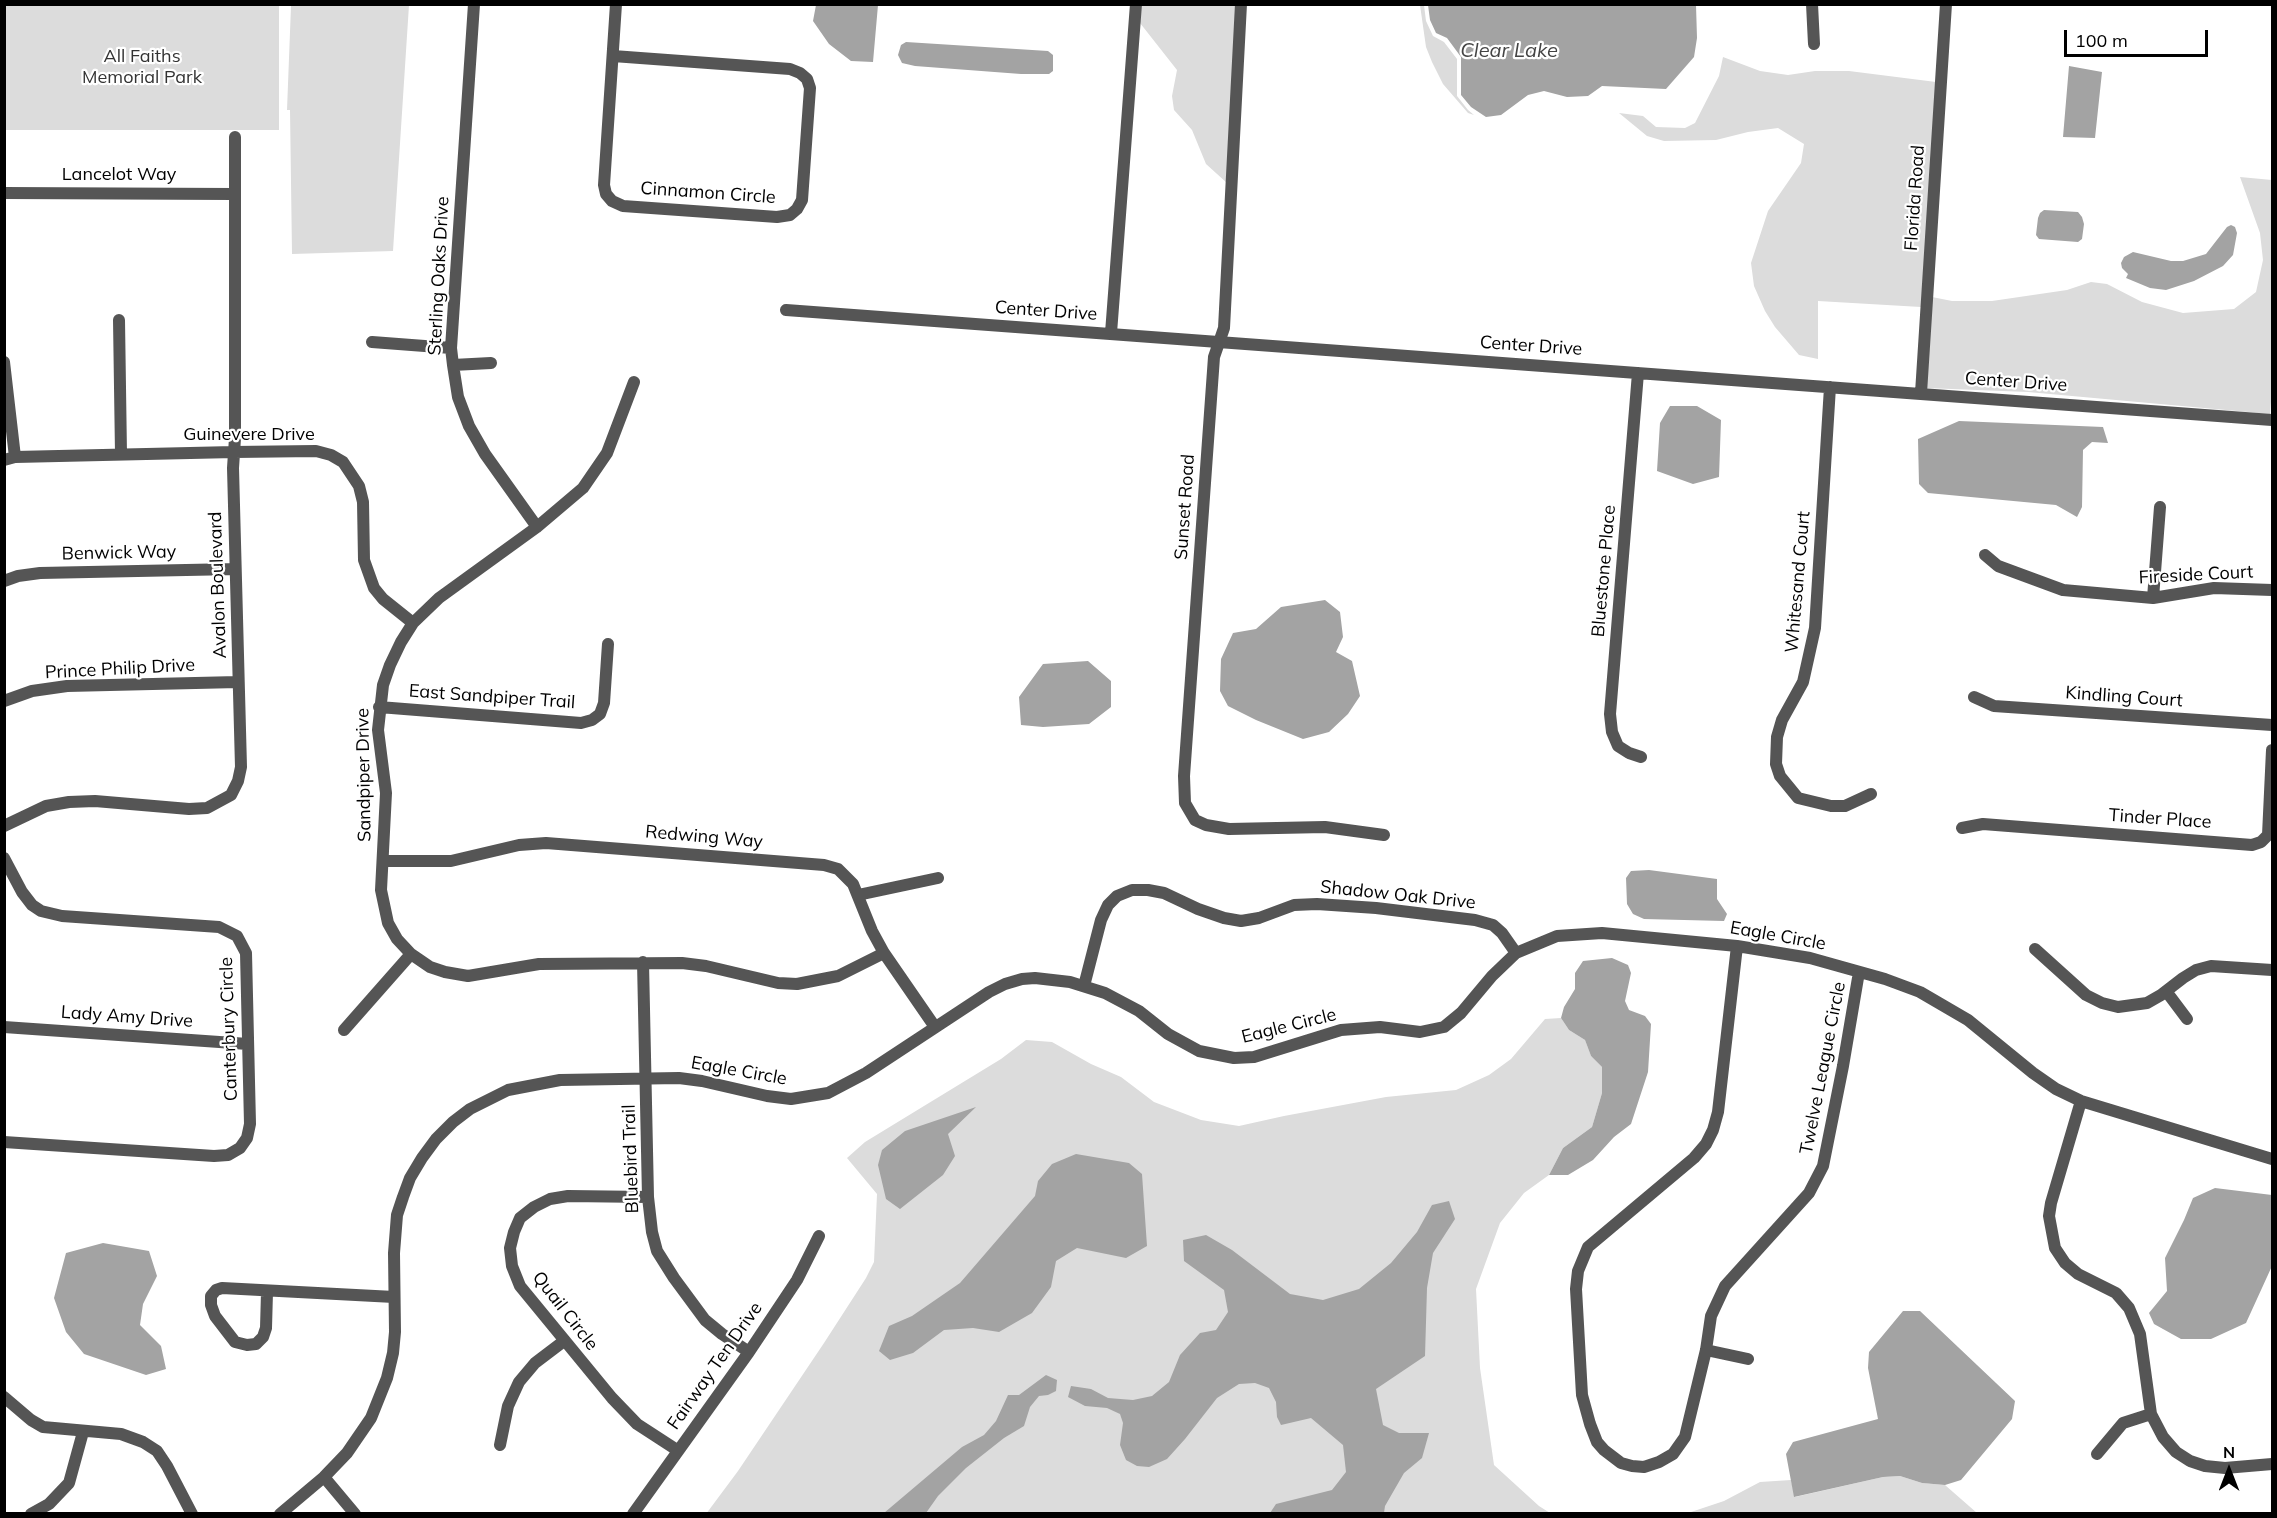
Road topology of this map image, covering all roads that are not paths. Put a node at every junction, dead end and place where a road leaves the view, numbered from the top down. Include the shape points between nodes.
1 (474, 4) edge
2 (616, 4) edge
3 (1136, 4) edge
4 (1241, 4) edge
5 (1812, 4) edge
6 (1946, 4) edge
7 (1814, 44) dead end
8 (613, 56) junction
9 (235, 137) dead end
10 (4, 193) edge
11 (234, 194) junction
12 (786, 310) dead end
13 (119, 320) dead end
14 (1111, 333) junction
15 (1219, 341) junction
16 (372, 342) dead end
17 (451, 348) junction
18 (4, 362) edge
19 (491, 363) dead end
20 (453, 365) junction
21 (1638, 373) junction
22 (634, 382) dead end
23 (1830, 387) junction
24 (1921, 393) junction
25 (2272, 420) edge
26 (234, 452) junction
27 (121, 454) junction
28 (10, 458) edge
29 (2160, 507) dead end
30 (537, 527) junction
31 (1985, 555) dead end
32 (235, 569) junction
33 (4, 582) edge
34 (2272, 590) edge
35 (2153, 598) junction
36 (413, 623) junction
37 (608, 644) dead end
38 (238, 682) junction
39 (1974, 697) dead end
40 (4, 701) edge
41 (380, 707) junction
42 (2272, 725) edge
43 (2272, 750) edge
44 (1641, 758) dead end
45 (1871, 794) dead end
46 (4, 826) edge
47 (1962, 828) dead end
48 (1384, 836) dead end
49 (4, 858) edge
50 (382, 861) junction
51 (938, 878) dead end
52 (858, 895) junction
53 (1737, 946) junction
54 (2035, 949) dead end
55 (884, 953) junction
56 (1516, 953) junction
57 (411, 954) junction
58 (643, 962) junction
59 (2272, 970) edge
60 (1859, 972) junction
61 (1084, 986) junction
62 (2166, 991) junction
63 (2187, 1019) dead end
64 (4, 1027) edge
65 (935, 1027) junction
66 (344, 1030) dead end
67 (248, 1044) junction
68 (647, 1078) junction
69 (2081, 1101) junction
70 (4, 1142) edge
71 (2272, 1156) edge
72 (648, 1197) junction
73 (819, 1236) dead end
74 (267, 1292) junction
75 (394, 1297) junction
76 (564, 1341) junction
77 (1706, 1350) junction
78 (748, 1352) junction
79 (1748, 1359) dead end
80 (4, 1397) edge
81 (2151, 1414) junction
82 (83, 1432) junction
83 (500, 1445) dead end
84 (677, 1450) junction
85 (2097, 1454) dead end
86 (2272, 1464) edge
87 (324, 1477) junction
88 (31, 1514) edge
89 (192, 1514) edge
90 (280, 1514) edge
91 (355, 1514) edge
92 (633, 1514) edge

1 - 17 street, Sterling Oaks Drive
2 - 8 street
3 - 14 street
4 - 15 street, Sunset Road via 1224,328
5 - 7 street
6 - 24 street, Florida Road
8 - 8 street, Cinnamon Circle via 790,69 800,73 810,88 802,200 797,209 777,217 623,206 612,201 604,185
9 - 11 street, Avalon Boulevard
10 - 11 street, Lancelot Way
11 - 26 street, Avalon Boulevard
12 - 14 street, Center Drive
13 - 27 street
14 - 15 street, Center Drive
15 - 21 street, Center Drive
15 - 48 street, Sunset Road via 1213,368 1185,803 1195,820 1229,829 1325,827
16 - 17 street
17 - 20 street, Sterling Oaks Drive
18 - 28 street
19 - 20 street
20 - 30 street, Sterling Oaks Drive via 458,397 469,426
21 - 23 street, Center Drive
21 - 44 street, Bluestone Place via 1610,714 1618,746
22 - 30 street, Sandpiper Drive via 607,453 595,473
23 - 24 street, Center Drive
23 - 45 street, Whitesand Court via 1815,628 1803,682 1777,737 1776,764 1780,776 1798,798 1845,806
24 - 25 street, Center Drive
26 - 27 street, Guinevere Drive
26 - 32 street, Avalon Boulevard
26 - 36 street, Guinevere Drive via 316,451 343,462 359,486 363,502 364,560 374,588
27 - 28 street, Guinevere Drive
29 - 35 street
30 - 36 street, Sandpiper Drive via 439,598
31 - 35 street, Fireside Court via 1998,566 2062,590
32 - 33 street, Benwick Way via 40,573
32 - 38 street, Avalon Boulevard
34 - 35 street, Fireside Court via 2214,588
36 - 41 street, Sandpiper Drive via 390,665
37 - 41 street, East Sandpiper Trail via 604,703 600,714 592,720 581,723
38 - 40 street, Prince Philip Drive via 67,686 32,691
38 - 46 street, Avalon Boulevard via 241,767 231,795 219,803 189,809 69,802 46,806
39 - 42 street, Kindling Court via 1994,706
41 - 50 street, Sandpiper Drive via 379,738 386,793
43 - 47 street, Tinder Place via 2268,835 2261,842 1983,824
49 - 67 street, Canterbury Circle via 22,892 41,911 62,916 219,927 237,936 246,953
50 - 52 street, Redwing Way via 451,861 519,844 546,843 824,865 847,876
50 - 57 street, Sandpiper Drive via 383,908 397,939
51 - 52 street
52 - 55 street, Redwing Way
53 - 56 street, Eagle Circle via 1584,933 1557,936
53 - 60 street, Eagle Circle via 1810,958
53 - 77 street, Twelve League Circle via 1713,1130 1694,1158 1588,1247 1578,1271 1582,1395 1597,1442 1604,1450 1621,1463 1644,1467 1673,1454 1685,1437
54 - 62 street via 2086,995 2102,1003 2132,1006
55 - 58 street, Sandpiper Drive via 838,975 797,984 694,965
55 - 65 street, Redwing Way
56 - 61 street, Eagle Circle via 1444,1028 1420,1032 1341,1030 1254,1057 1234,1058 1199,1051 1123,1001
56 - 61 street, Shadow Oak Drive via 1493,925 1475,920 1317,903 1294,905 1241,921 1164,894 1132,890 1108,905
57 - 58 street, Sandpiper Drive via 430,967 468,975 538,964
57 - 66 street
58 - 68 street, Bluebird Trail
59 - 62 street via 2211,966 2196,970
60 - 69 street, Eagle Circle via 1939,1002 1987,1034 2033,1074
60 - 77 street, Twelve League Circle via 1823,1166 1809,1193 1725,1286 1711,1316
61 - 65 street, Eagle Circle via 1035,978 1005,984
62 - 63 street
64 - 67 street, Lady Amy Drive
65 - 68 street, Eagle Circle via 846,1084 808,1098 767,1096 702,1081
67 - 70 street, Canterbury Circle via 250,1124 240,1148 228,1155
68 - 72 street, Bluebird Trail
68 - 75 street, Eagle Circle via 535,1083 501,1094 453,1122 422,1158 403,1197 395,1235
69 - 71 street, Eagle Circle
69 - 81 street via 2051,1203 2051,1234 2066,1263 2078,1274 2116,1293 2129,1308 2140,1334
72 - 76 street, Quail Circle via 568,1196 534,1206 520,1218 510,1248 512,1266 520,1286
72 - 78 street, Bluebird Trail via 657,1251 674,1278 705,1320
73 - 78 street, Fairway Ten Drive via 797,1280
74 - 74 street via 222,1288 211,1296 216,1316 235,1342 256,1344 263,1337 267,1328
74 - 75 street
75 - 87 street, Eagle Circle via 393,1353 380,1398 360,1436
76 - 83 street via 535,1363 519,1382 508,1406
76 - 84 street, Quail Circle via 637,1424
77 - 79 street
78 - 84 street, Fairway Ten Drive
80 - 82 street via 43,1427
81 - 85 street via 2123,1423
81 - 86 street via 2175,1452 2190,1461 2225,1468
82 - 88 street via 69,1483 49,1504
82 - 89 street via 134,1437 157,1451
84 - 92 street, Fairway Ten Drive
87 - 90 street, Eagle Circle
87 - 91 street

